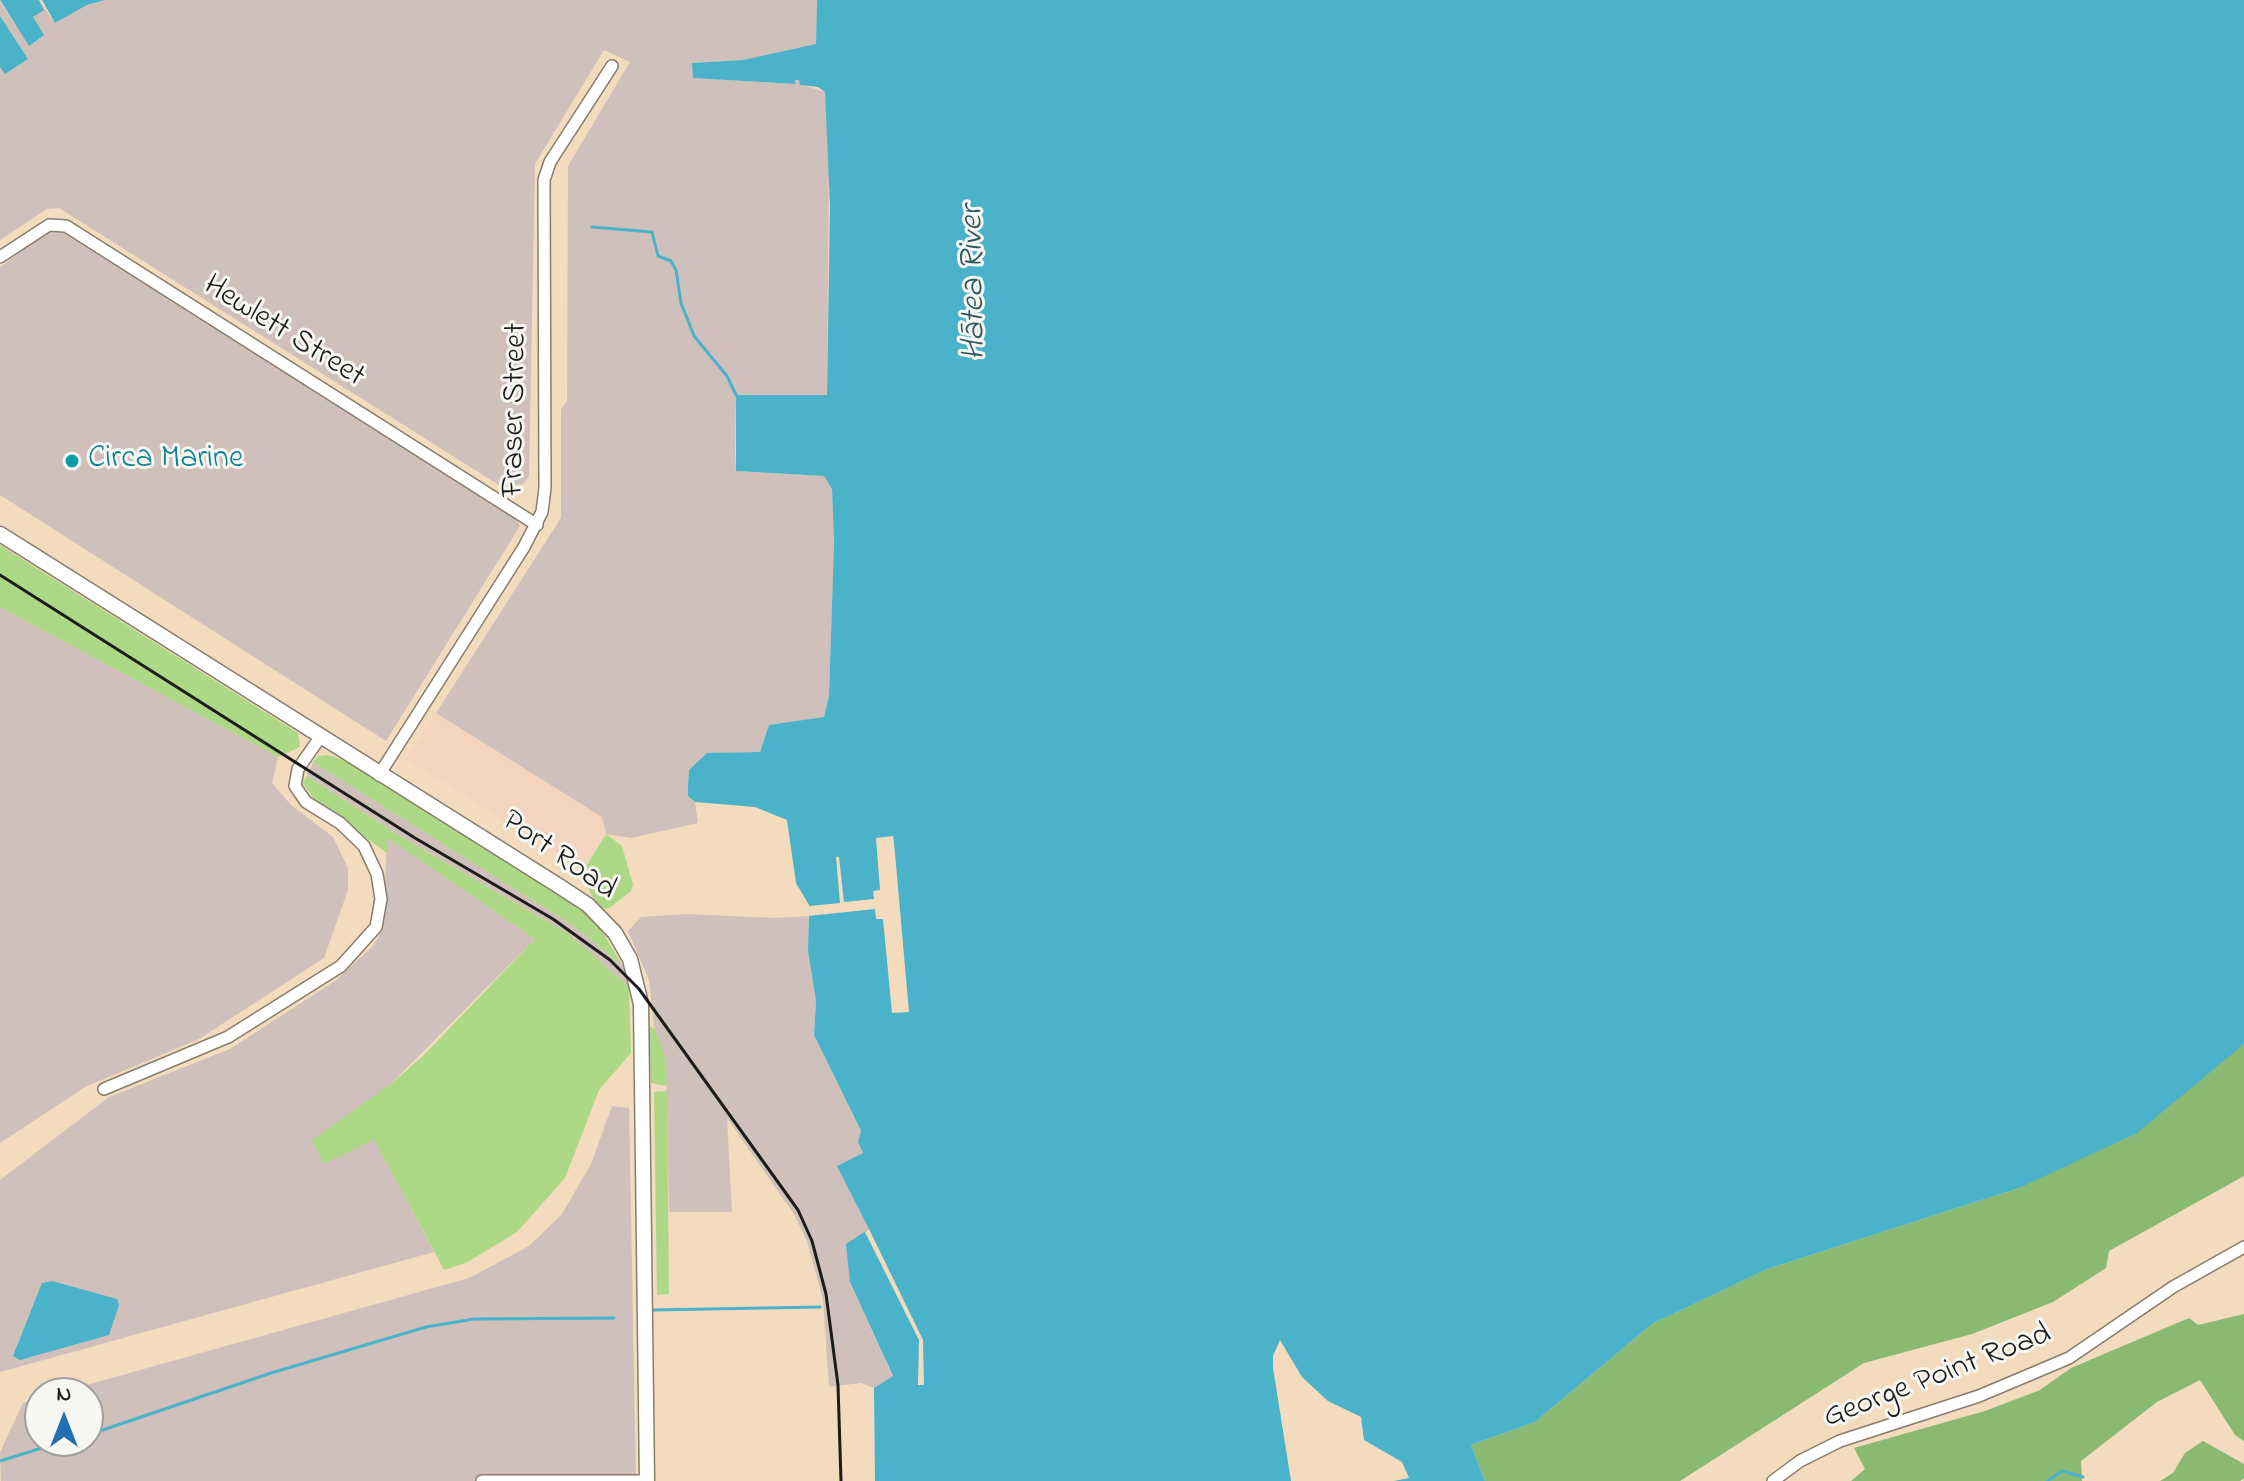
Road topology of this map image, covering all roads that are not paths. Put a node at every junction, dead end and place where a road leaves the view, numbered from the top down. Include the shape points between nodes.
1 (612, 66) dead end
2 (0, 257) edge
3 (537, 525) junction
4 (0, 534) edge
5 (321, 736) junction
6 (379, 775) junction
7 (104, 1089) dead end
8 (2244, 1247) edge
9 (482, 1481) edge
10 (647, 1481) edge
11 (1773, 1481) edge

1 - 3 street, Fraser Street via 550,162 544,180 545,488
2 - 3 street, Hewlett Street via 49,225 66,226
3 - 6 street, Fraser Street
4 - 5 main road, Port Road
5 - 6 main road, Port Road
5 - 7 street via 298,769 295,786 306,802 364,846 381,899 376,927 341,966 228,1037
6 - 10 main road, Port Road via 588,905 615,933 630,959 641,1004
8 - 11 street, George Point Road via 2173,1287 2069,1358 1979,1396 1840,1441
9 - 10 street

